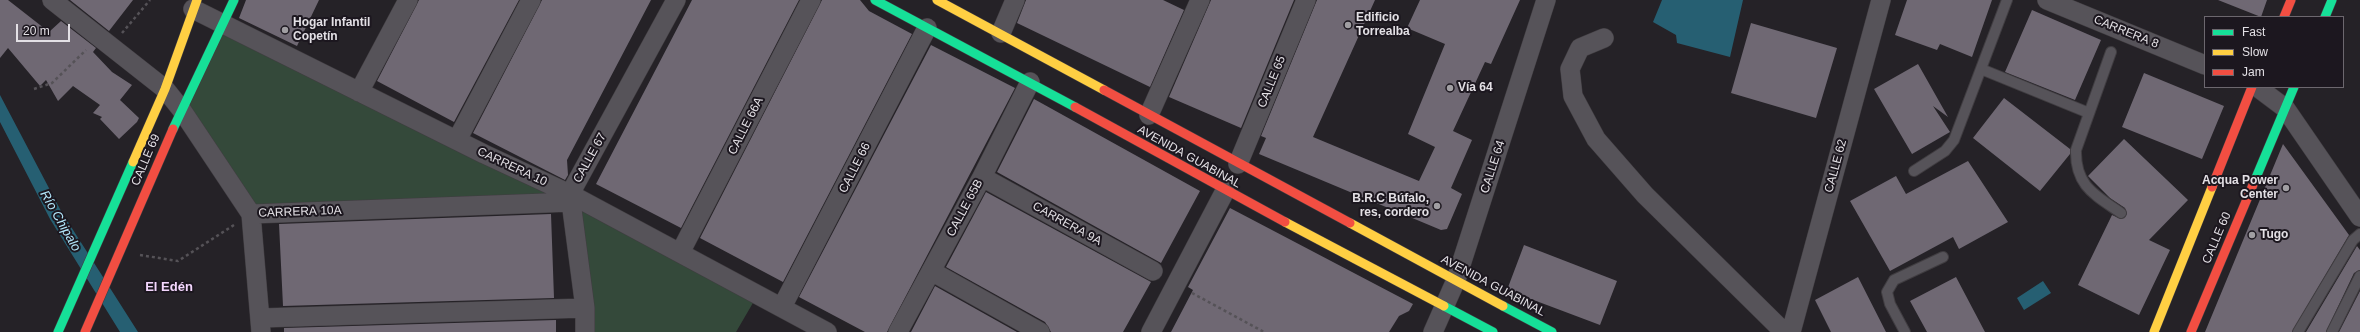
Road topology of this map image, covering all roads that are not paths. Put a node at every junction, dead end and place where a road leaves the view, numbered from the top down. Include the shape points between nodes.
1 (52, 0) edge
2 (234, 0) edge
3 (408, 0) edge
4 (531, 0) edge
5 (676, 0) edge
6 (811, 0) edge
7 (875, 0) edge
8 (937, 0) edge
9 (1015, 0) edge
10 (1200, 0) edge
11 (1306, 0) edge
12 (1546, 0) edge
13 (1881, 0) edge
14 (2007, 0) edge
15 (2047, 0) edge
16 (2291, 0) edge
17 (2332, 0) edge
18 (195, 5) edge
19 (2284, 16) edge
20 (2325, 16) edge
21 (224, 25) junction
22 (927, 28) junction
23 (1001, 33) junction
24 (1604, 38) dead end
25 (2111, 52) dead end
26 (2204, 64) edge
27 (1981, 69) junction
28 (1030, 82) junction
29 (2252, 88) edge
30 (2258, 88) edge
31 (2294, 88) edge
32 (165, 89) junction
33 (359, 92) junction
34 (2285, 108) junction
35 (181, 109) junction
36 (2089, 113) junction
37 (1149, 115) junction
38 (457, 140) junction
39 (1238, 164) junction
40 (1914, 171) dead end
41 (982, 177) junction
42 (1225, 190) junction
43 (571, 198) junction
44 (2121, 213) dead end
45 (252, 214) junction
46 (2360, 217) edge
47 (2360, 234) edge
48 (680, 253) junction
49 (1943, 257) dead end
50 (931, 271) junction
51 (1153, 271) dead end
52 (2360, 276) edge
53 (1456, 280) junction
54 (1444, 305) junction
55 (782, 307) junction
56 (585, 308) junction
57 (261, 325) edge
58 (1030, 330) edge
59 (58, 332) edge
60 (85, 332) edge
61 (585, 332) edge
62 (827, 332) edge
63 (898, 332) edge
64 (1151, 332) edge
65 (1433, 332) edge
66 (1493, 332) edge
67 (1552, 332) edge
68 (1784, 332) edge
69 (1791, 332) edge
70 (1905, 332) edge
71 (2154, 332) edge
72 (2191, 332) edge
73 (2298, 332) edge
74 (2332, 332) edge

1 - 32 street, CARRERA 10A
2 - 21 main road, CALLE 69
3 - 33 street
4 - 38 street
5 - 43 street, CALLE 67
6 - 48 street, CALLE 66A
7 - 22 main road, AVENIDA GUABINAL
8 - 23 main road, AVENIDA GUABINAL
9 - 23 street
10 - 37 street
11 - 39 street, CALLE 65
12 - 53 street, CALLE 64
13 - 69 street, CALLE 62
14 - 27 lane
15 - 26 street, CARRERA 8
16 - 19 main road
17 - 20 main road
18 - 21 street, CARRERA 10
18 - 32 main road, CALLE 69
21 - 33 street, CARRERA 10
21 - 35 main road, CALLE 69
22 - 28 main road, AVENIDA GUABINAL
22 - 55 street, CALLE 66
23 - 37 main road, AVENIDA GUABINAL
24 - 68 street via 1580,48 1570,69 1572,96 1596,139 1645,195
25 - 36 lane
27 - 36 lane
27 - 40 lane via 1954,140 1945,151
28 - 41 street, CALLE 65B
28 - 42 main road, AVENIDA GUABINAL
29 - 71 main road, CALLE 60
30 - 34 street
31 - 34 main road, CALLE 60
32 - 35 street, CARRERA 10A
32 - 59 main road, CALLE 69
33 - 38 street, CARRERA 10
34 - 46 street
34 - 72 main road, CALLE 60
35 - 45 street, CARRERA 10A
35 - 60 main road, CALLE 69
36 - 44 lane via 2076,150 2076,166 2081,180 2093,194
37 - 39 main road, AVENIDA GUABINAL
38 - 43 street, CARRERA 10
39 - 53 main road, AVENIDA GUABINAL
41 - 50 street, CALLE 65B
41 - 51 street, CARRERA 9A
42 - 54 main road, AVENIDA GUABINAL
42 - 64 street
43 - 45 street, CARRERA 10A
43 - 48 street, CARRERA 10
43 - 56 street
45 - 57 street
47 - 73 lane via 2353,240
48 - 55 street, CARRERA 10 via 756,296
49 - 70 lane via 1894,280 1887,292 1890,304
50 - 58 street
50 - 63 street, CALLE 65B
52 - 74 lane
53 - 54 street, CALLE 64
53 - 67 main road, AVENIDA GUABINAL
54 - 65 street, CALLE 64
54 - 66 main road, AVENIDA GUABINAL
55 - 62 street, CARRERA 10
56 - 57 street
56 - 61 street

